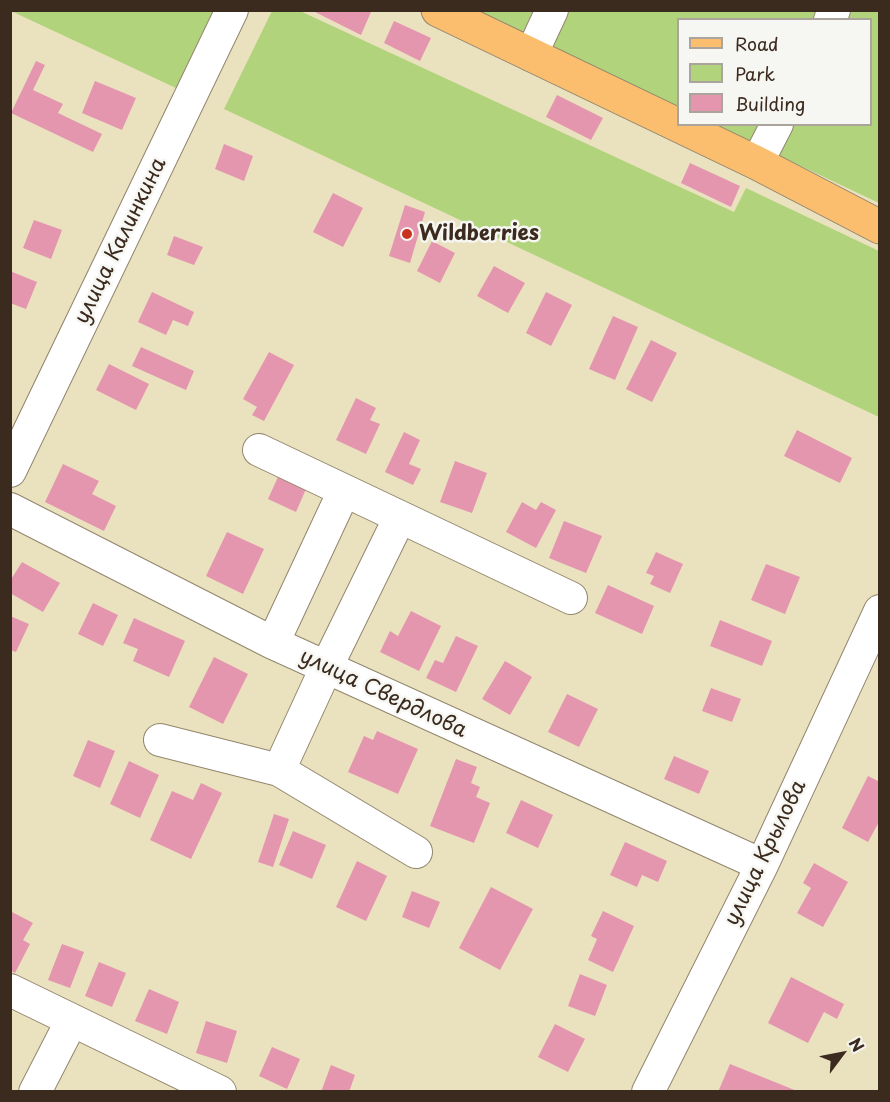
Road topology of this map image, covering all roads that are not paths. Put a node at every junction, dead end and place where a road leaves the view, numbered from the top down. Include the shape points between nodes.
1 (232, 10) edge
2 (438, 10) edge
3 (552, 10) edge
4 (531, 55) junction
5 (677, 125) edge
6 (680, 126) edge
7 (776, 126) edge
8 (757, 163) junction
9 (879, 227) edge
10 (259, 450) dead end
11 (10, 471) edge
12 (344, 490) junction
13 (10, 509) edge
14 (400, 517) junction
15 (571, 597) dead end
16 (879, 611) edge
17 (273, 643) junction
18 (326, 668) junction
19 (160, 740) dead end
20 (279, 771) junction
21 (416, 852) dead end
22 (762, 865) junction
23 (10, 990) edge
24 (72, 1020) junction
25 (35, 1092) edge
26 (220, 1092) edge
27 (648, 1092) edge

1 - 11 street, улица Калинкина
2 - 4 main road
3 - 4 street
4 - 5 main road
6 - 8 main road
7 - 8 street
8 - 9 main road
10 - 12 street
12 - 14 street
12 - 17 street
13 - 17 street, улица Свердлова
14 - 15 street
14 - 18 street
16 - 22 street, улица Крылова
17 - 18 street, улица Свердлова
18 - 20 street
18 - 22 street, улица Свердлова
19 - 20 street
20 - 21 street
22 - 27 street, улица Крылова
23 - 24 street
24 - 25 street
24 - 26 street

